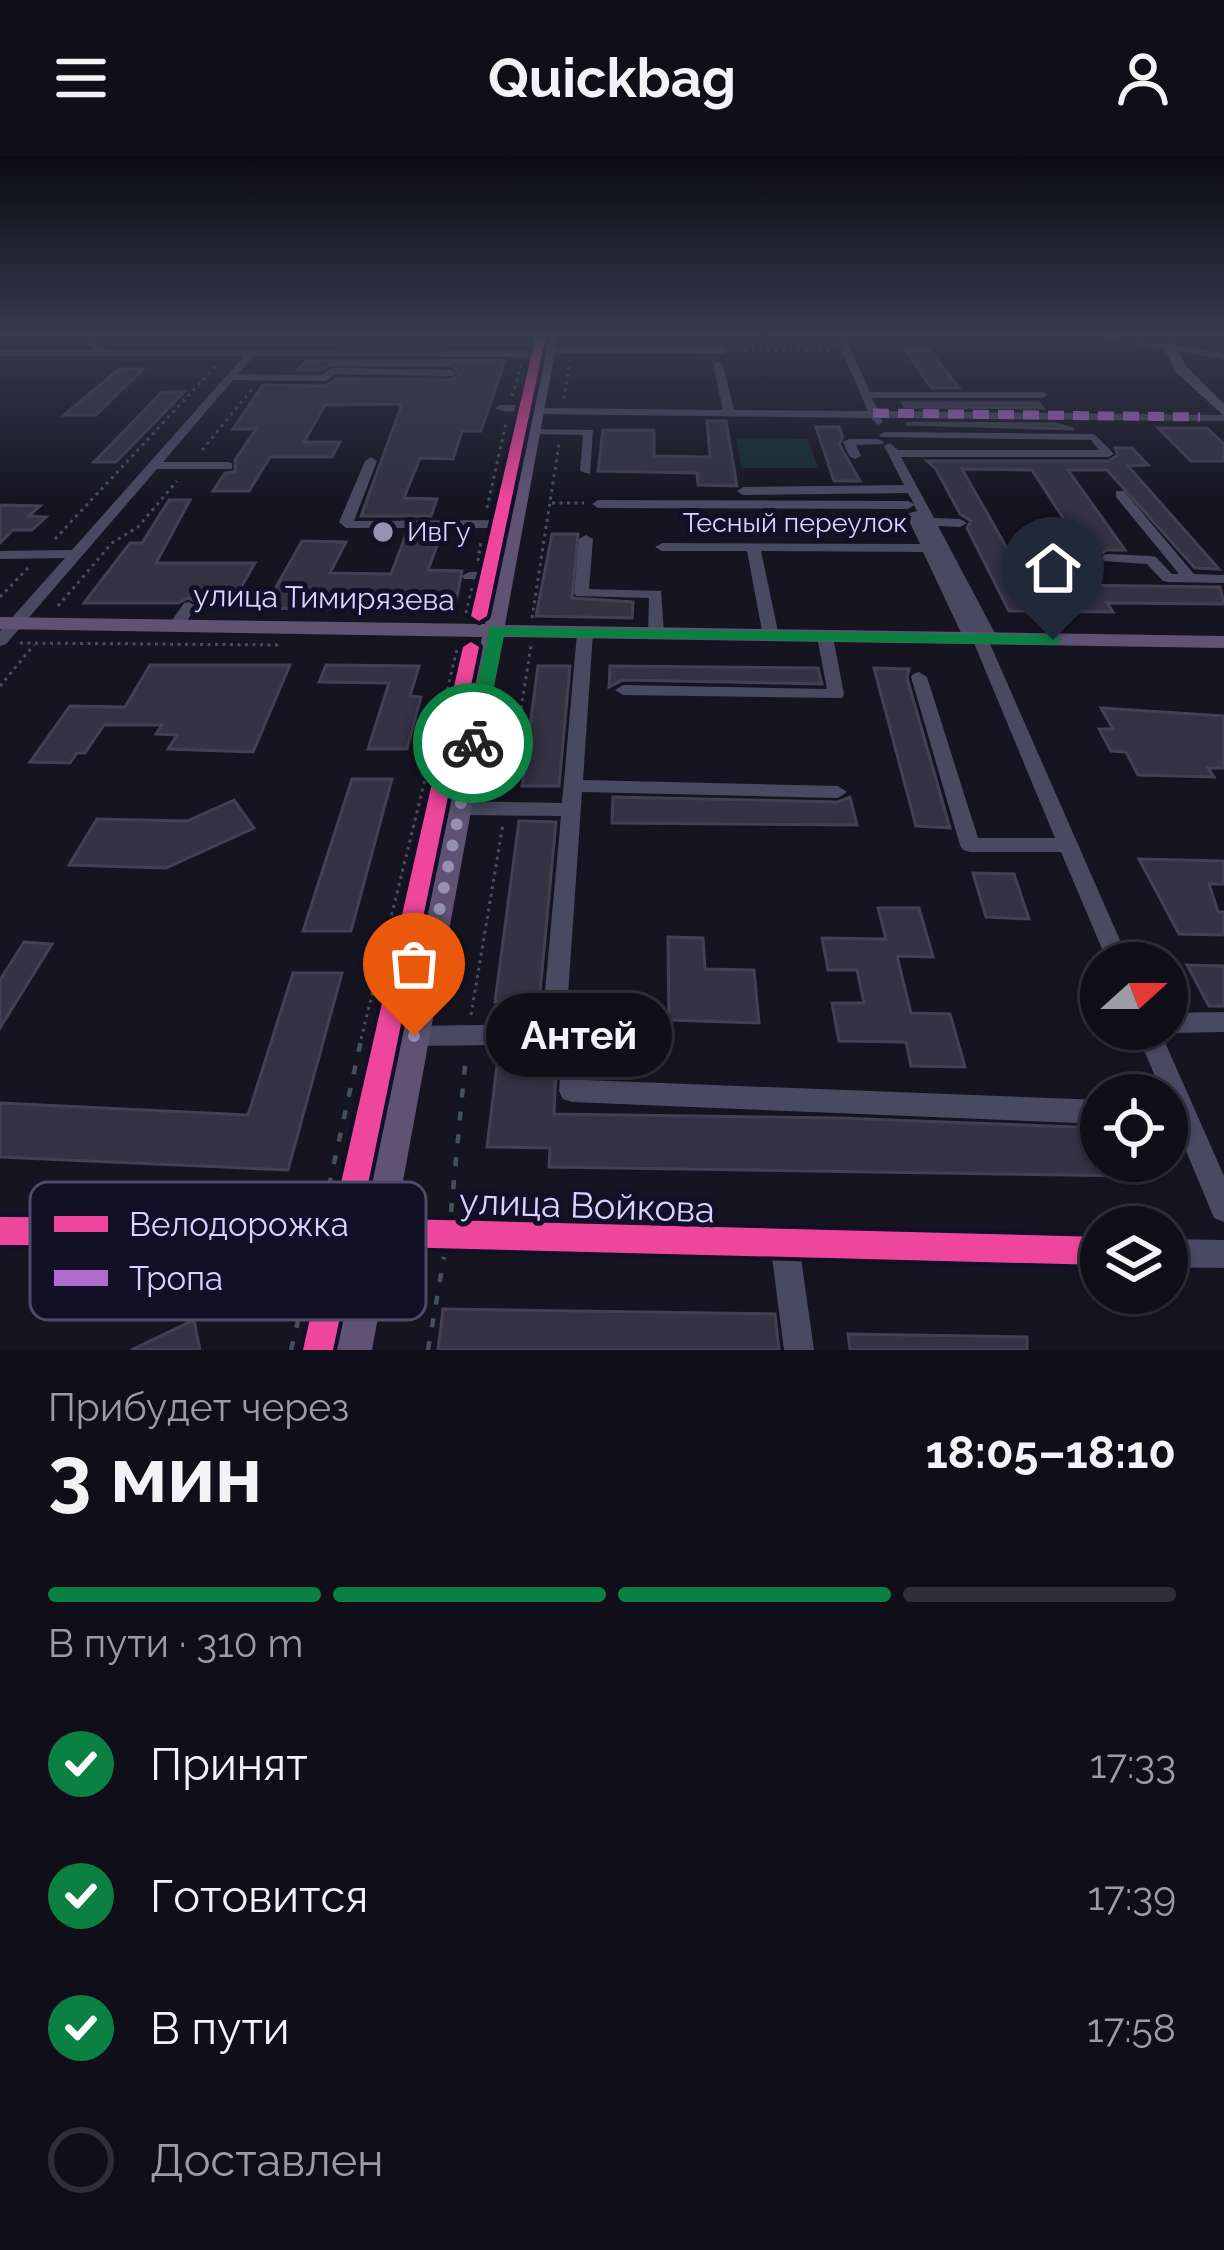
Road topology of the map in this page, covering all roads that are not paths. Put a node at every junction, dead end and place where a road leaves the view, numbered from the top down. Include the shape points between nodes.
1 (219, 391) edge
2 (528, 391) edge
3 (724, 391) edge
4 (859, 391) edge
5 (863, 391) edge
6 (1201, 391) edge
7 (865, 394) junction
8 (1043, 395) dead end
9 (206, 406) junction
10 (227, 406) dead end
11 (522, 409) junction
12 (729, 412) junction
13 (868, 412) junction
14 (1224, 415) edge
15 (534, 431) junction
16 (881, 438) junction
17 (893, 453) junction
18 (855, 456) dead end
19 (371, 461) dead end
20 (154, 465) junction
21 (228, 466) dead end
22 (586, 471) dead end
23 (743, 491) dead end
24 (907, 494) junction
25 (1120, 494) dead end
26 (598, 503) road end
27 (929, 522) junction
28 (960, 523) dead end
29 (500, 524) junction
30 (586, 539) dead end
31 (662, 547) dead end
32 (753, 548) junction
33 (928, 548) junction
34 (76, 554) junction
35 (0, 555) edge
36 (1108, 558) dead end
37 (1190, 578) junction
38 (1224, 579) edge
39 (189, 606) dead end
40 (176, 626) junction
41 (477, 631) junction
42 (8, 633) edge
43 (585, 634) junction
44 (656, 634) junction
45 (771, 636) junction
46 (825, 637) junction
47 (981, 639) junction
48 (1224, 642) edge
49 (919, 677) dead end
50 (623, 690) dead end
51 (572, 786) junction
52 (838, 792) dead end
53 (460, 808) junction
54 (570, 810) junction
55 (1069, 845) junction
56 (1110, 942) edge
57 (1224, 1022) edge
58 (1188, 1023) edge
59 (401, 1028) junction
60 (553, 1034) junction
61 (1080, 1111) edge
62 (1188, 1138) edge
63 (381, 1182) edge
64 (1224, 1208) edge
65 (0, 1231) edge
66 (30, 1231) edge
67 (426, 1235) edge
68 (785, 1244) junction
69 (1080, 1251) edge
70 (1188, 1253) edge
71 (1224, 1254) edge
72 (357, 1320) edge
73 (351, 1350) edge
74 (800, 1350) edge

1 - 9 street
2 - 11 main road
3 - 12 street
4 - 13 street
5 - 7 street
6 - 14 main road
7 - 8 street
7 - 13 street
9 - 10 street
9 - 20 street
11 - 12 street
11 - 15 main road
12 - 13 street
13 - 14 street
13 - 16 street
15 - 22 street via 589,432
15 - 29 main road
16 - 17 street
16 - 17 street via 1094,437 1108,454
16 - 18 street via 849,442
16 - 24 street
17 - 24 street
19 - 29 street via 351,525
20 - 21 street
20 - 34 street
23 - 24 street
24 - 26 street
24 - 27 street
24 - 33 street
25 - 37 street
27 - 28 street
27 - 47 street
29 - 41 main road
30 - 44 street via 581,593 656,594
31 - 32 street, Тесный переулок
32 - 33 street, Тесный переулок
32 - 45 street
33 - 47 street
34 - 35 street
34 - 42 street
36 - 37 street via 1151,560 1168,578
37 - 38 street
39 - 40 street
40 - 41 main road, улица Тимирязева
40 - 42 main road, улица Тимирязева
41 - 43 main road, улица Тимирязева
41 - 53 main road
43 - 44 main road, улица Тимирязева
43 - 51 street
44 - 45 main road, улица Тимирязева
45 - 46 main road, улица Тимирязева
46 - 47 main road, улица Тимирязева
46 - 50 street via 836,694
47 - 48 main road, улица Тимирязева
47 - 55 street
49 - 55 street via 970,845
51 - 52 street
51 - 54 street
53 - 54 street
53 - 59 main road
54 - 60 street
55 - 56 street
57 - 58 street
59 - 60 street
59 - 63 main road
60 - 61 street via 575,1034 572,1091
62 - 64 street
65 - 66 street, улица Войкова
67 - 68 street, улица Войкова
68 - 69 street, улица Войкова
68 - 74 street
70 - 71 street
72 - 73 main road

